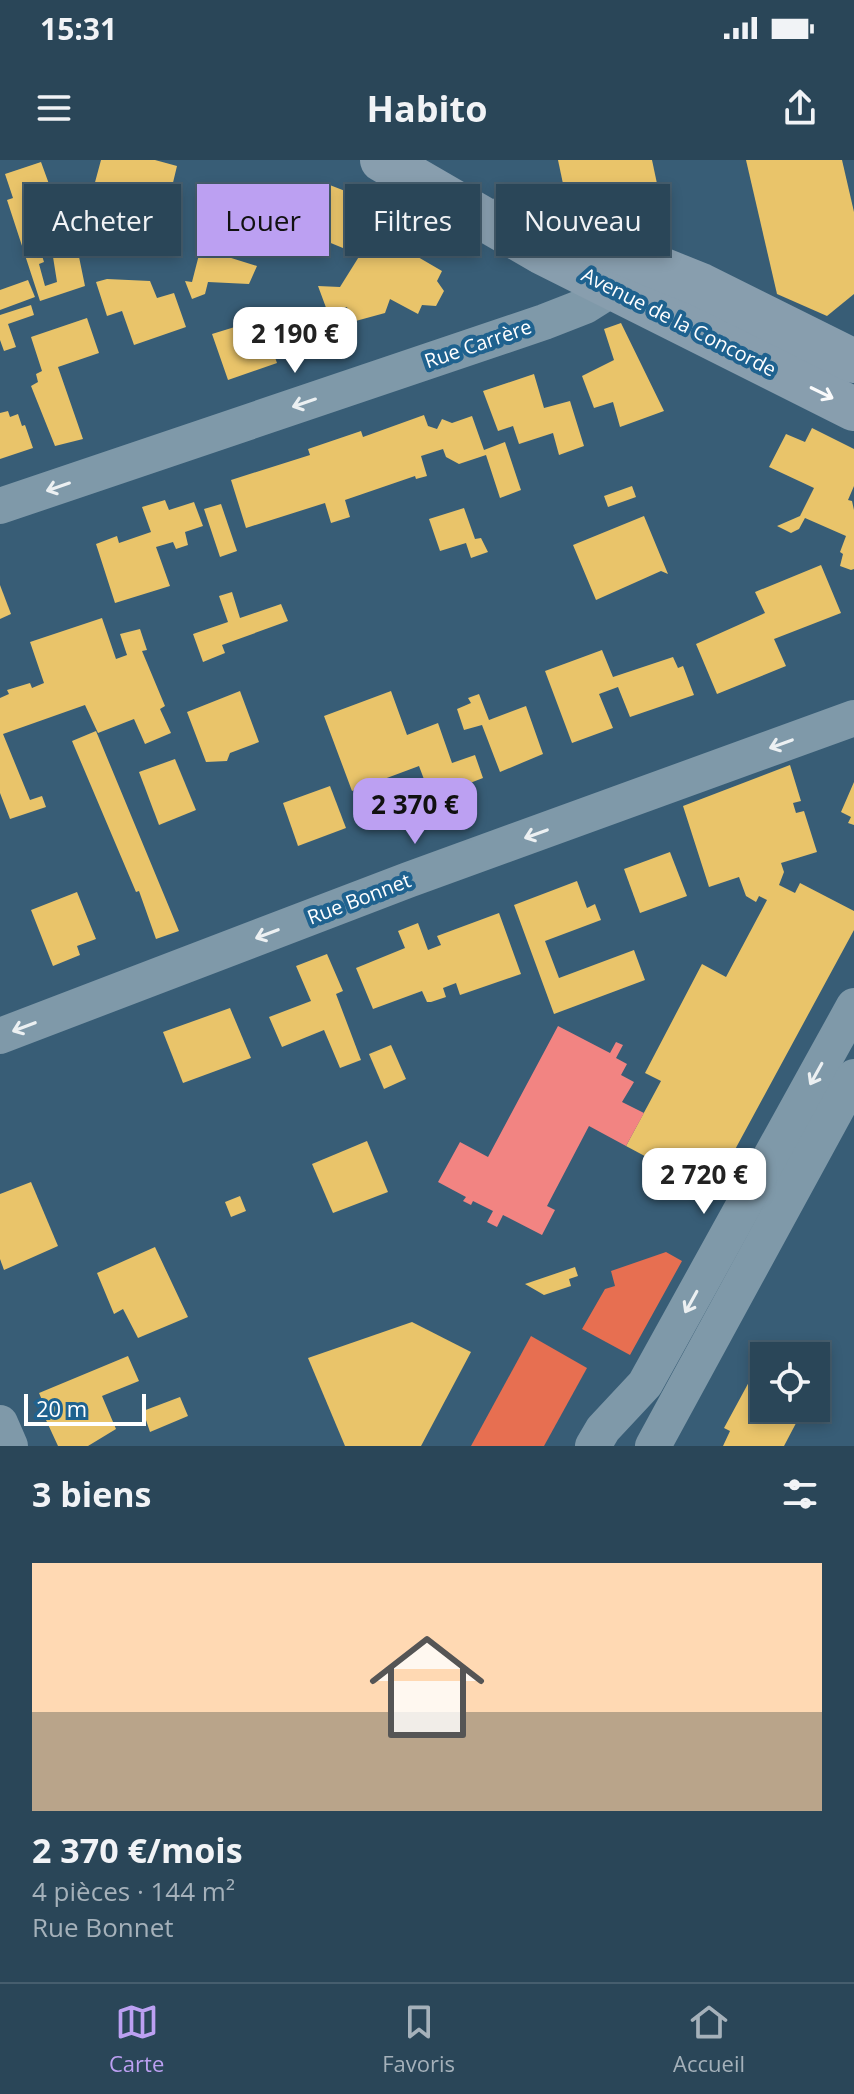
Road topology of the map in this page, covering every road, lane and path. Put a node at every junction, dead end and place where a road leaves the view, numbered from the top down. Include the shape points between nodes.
1 (383, 160) edge
2 (612, 289) junction
3 (724, 296) junction
4 (854, 361) edge
5 (854, 409) edge
6 (0, 506) edge
7 (854, 718) edge
8 (854, 1006) edge
9 (0, 1036) edge
10 (854, 1077) edge
11 (0, 1423) edge
12 (10, 1446) edge
13 (593, 1446) edge
14 (653, 1446) edge

1 - 2 main road, Avenue de la Concorde
1 - 3 main road, Avenue de la Concorde
2 - 3 street, Rue Carrère via 642,280 696,301
2 -> 5 main road, Avenue de la Concorde
2 -> 6 street, Rue Carrère via 544,322
3 - 4 main road, Avenue de la Concorde
7 -> 9 street, Rue Bonnet
8 -> 13 street via 645,1384
10 - 14 street
11 - 12 street

